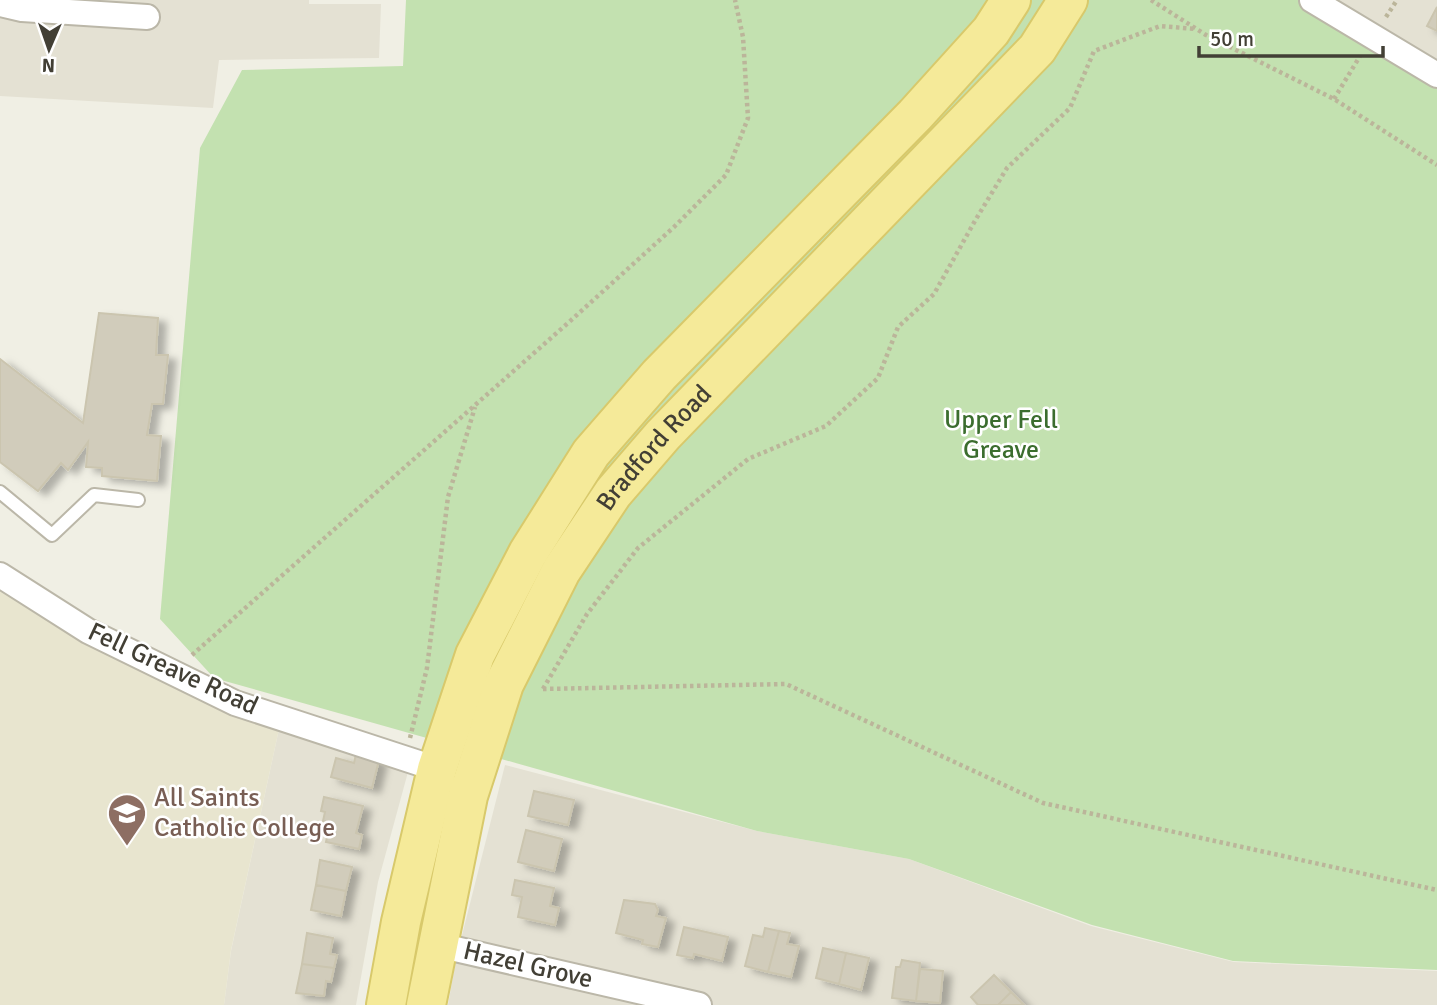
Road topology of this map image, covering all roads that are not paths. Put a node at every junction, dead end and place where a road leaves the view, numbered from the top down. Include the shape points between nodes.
1 (1011, 0) edge
2 (1068, 0) edge
3 (1312, 0) edge
4 (0, 4) edge
5 (118, 7) edge
6 (147, 17) dead end
7 (1437, 75) edge
8 (0, 492) edge
9 (138, 500) dead end
10 (0, 575) edge
11 (421, 764) junction
12 (438, 945) junction
13 (386, 1005) edge
14 (426, 1005) edge
15 (699, 1005) edge

1 - 11 main road, Bradford Road via 991,31 915,115 659,375 591,453 528,552
2 - 12 main road, Bradford Road via 1037,49 663,435 613,493 561,571 504,684 468,796
3 - 7 street
4 - 5 street via 22,9
5 - 6 street
8 - 9 lane via 52,535 94,495
10 - 11 street, Fell Greave Road via 88,631 234,703
11 - 13 main road, Bradford Road
12 - 14 main road, Bradford Road
12 - 15 street, Hazel Grove

